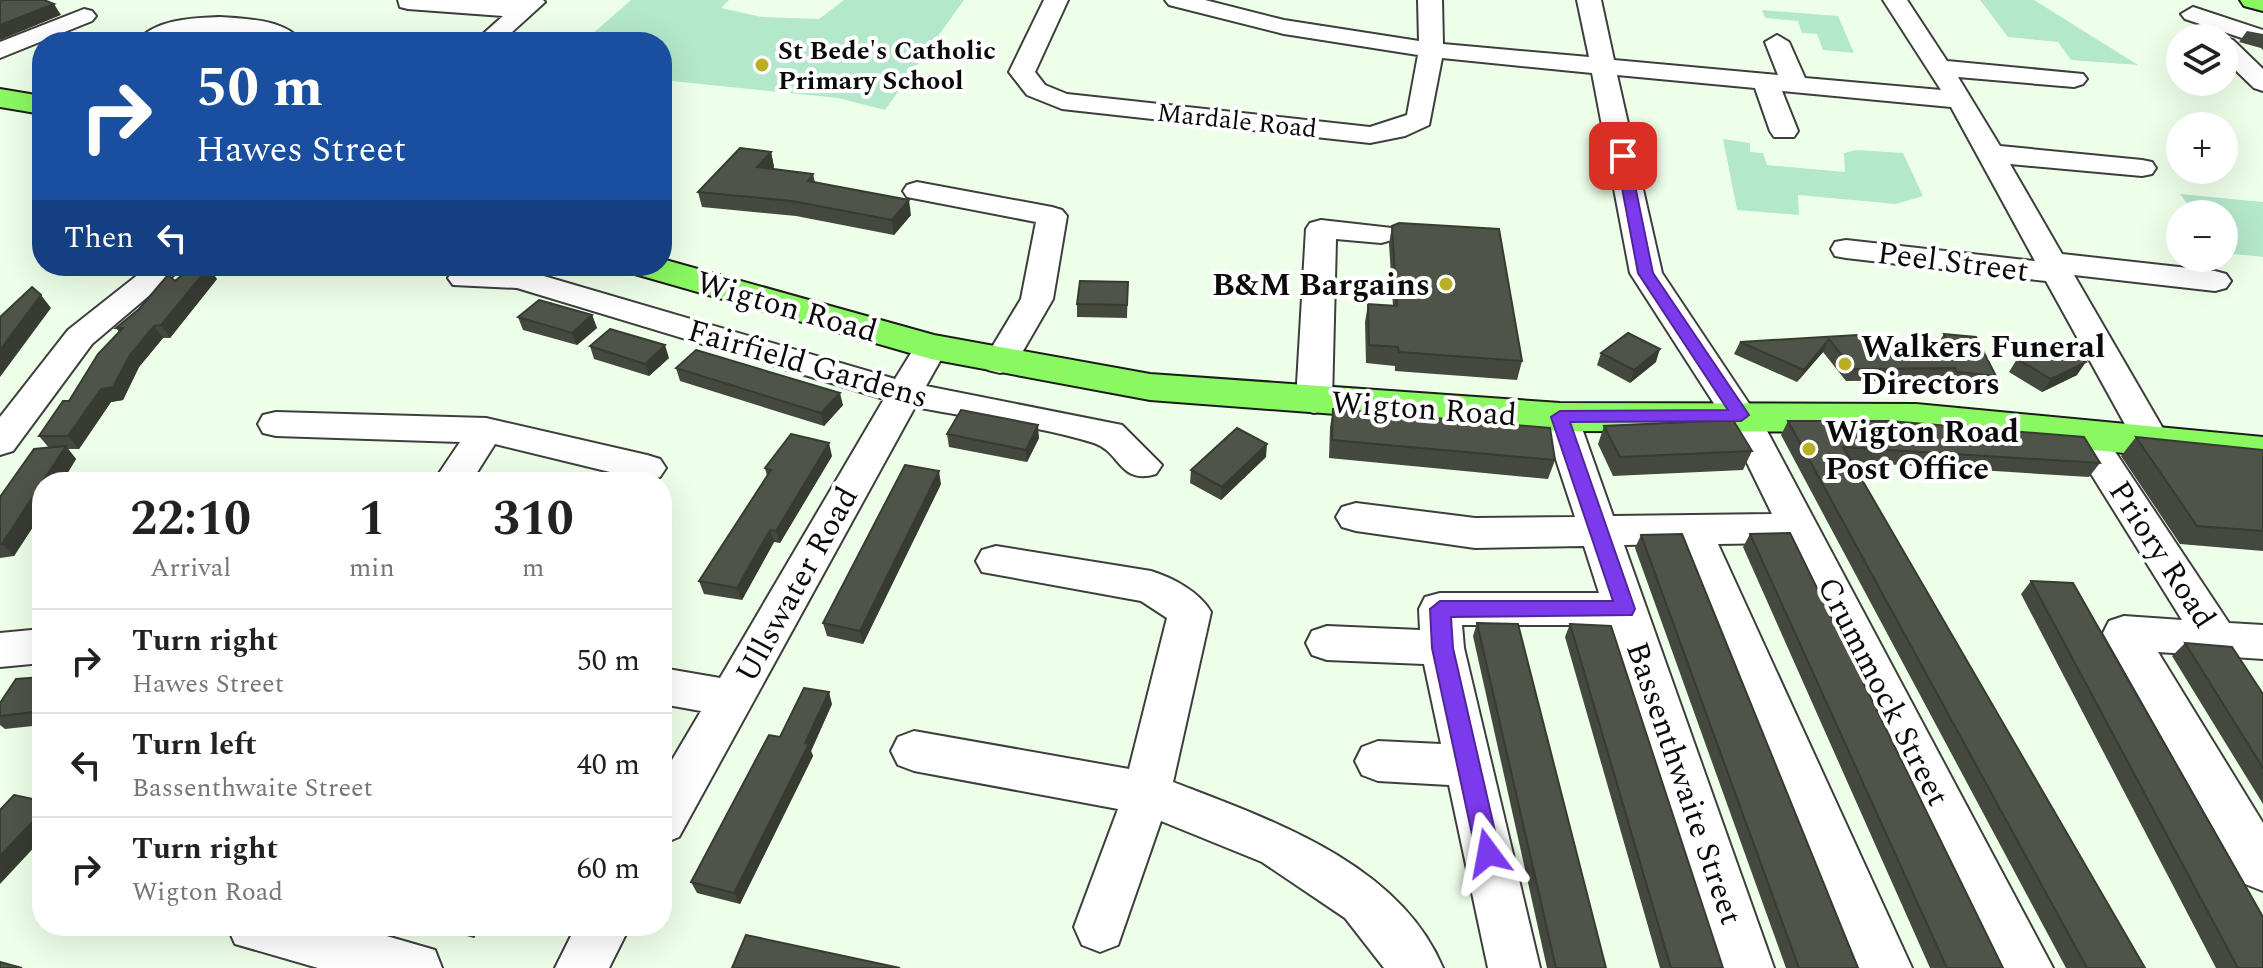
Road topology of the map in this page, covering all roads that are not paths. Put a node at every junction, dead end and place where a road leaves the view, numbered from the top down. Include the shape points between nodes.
1 (1056, 0) edge
2 (1177, 0) edge
3 (1430, 0) edge
4 (1589, 0) edge
5 (1895, 0) edge
6 (2253, 0) edge
7 (408, 2) edge
8 (2263, 3) edge
9 (530, 5) edge
10 (2193, 7) edge
11 (84, 16) dead end
12 (2206, 24) edge
13 (46, 32) edge
14 (167, 32) edge
15 (266, 32) edge
16 (498, 32) edge
17 (32, 38) edge
18 (2263, 38) edge
19 (1777, 42) dead end
20 (1431, 50) junction
21 (0, 51) edge
22 (2238, 59) edge
23 (1605, 68) junction
24 (1939, 68) junction
25 (2074, 79) dead end
26 (1766, 83) junction
27 (2263, 83) edge
28 (1795, 85) junction
29 (0, 98) edge
30 (1960, 100) junction
31 (32, 103) edge
32 (1784, 131) dead end
33 (1992, 154) junction
34 (2142, 168) dead end
35 (917, 191) dead end
36 (1381, 234) dead end
37 (1846, 249) dead end
38 (2058, 268) junction
39 (672, 273) edge
40 (156, 276) edge
41 (464, 278) dead end
42 (2215, 281) dead end
43 (931, 347) junction
44 (1000, 362) junction
45 (903, 393) junction
46 (1314, 401) junction
47 (1741, 415) junction
48 (1560, 417) junction
49 (276, 424) dead end
50 (486, 430) junction
51 (2083, 432) junction
52 (2151, 439) junction
53 (0, 442) edge
54 (2263, 452) edge
55 (1143, 465) dead end
56 (647, 468) dead end
57 (459, 472) edge
58 (1356, 517) dead end
59 (1800, 528) junction
60 (1692, 530) junction
61 (1601, 533) junction
62 (996, 561) dead end
63 (1625, 609) junction
64 (1441, 628) junction
65 (2216, 638) junction
66 (2263, 642) edge
67 (1327, 643) dead end
68 (32, 647) edge
69 (0, 650) edge
70 (672, 688) edge
71 (732, 698) junction
72 (914, 751) dead end
73 (1378, 761) dead end
74 (1468, 766) junction
75 (1147, 793) junction
76 (672, 804) edge
77 (2263, 868) edge
78 (1100, 927) dead end
79 (292, 936) edge
80 (599, 936) edge
81 (416, 968) edge
82 (581, 968) edge
83 (1417, 968) edge
84 (1514, 968) edge
85 (1748, 968) edge
86 (1886, 968) edge
87 (2027, 968) edge

1 - 20 street, Mardale Road via 1022,72 1036,90 1062,101 1370,135 1420,119
2 - 20 street via 1284,27
3 - 20 street, Mardale Road
4 - 23 street, Crummock Street
5 - 24 street, Peel Street
6 - 8 main road
7 - 9 street
9 - 16 street
10 - 12 street
10 - 18 street
11 - 13 street
14 - 15 street via 223,24
17 - 21 street
19 - 28 street
20 - 23 street
22 - 27 street
23 - 26 street
23 - 47 street, Crummock Street via 1646,273
24 - 25 street
24 - 30 street, Peel Street
26 - 28 street
26 - 32 street
28 - 30 street
29 - 31 main road
30 - 33 street, Peel Street
33 - 34 street
33 - 38 street, Peel Street
35 - 44 street via 1052,216 1037,299
36 - 46 street via 1321,229
37 - 38 street, Peel Street
38 - 42 street, Peel Street
38 - 52 street, Peel Street
39 - 43 main road, Wigton Road
40 - 53 street via 80,337
41 - 45 street, Fairfield Gardens via 519,279
43 - 44 main road, Wigton Road
43 - 45 street, Ullswater Road
44 - 46 main road, Wigton Road via 1150,387
45 - 55 street, Fairfield Gardens via 1109,434
45 - 71 street, Ullswater Road
46 - 48 main road, Wigton Road
47 - 48 main road, Wigton Road
47 - 51 main road, Wigton Road via 1916,418
47 - 59 street, Crummock Street
48 - 61 street, Bassenthwaite Street
49 - 50 street
50 - 56 street
50 - 57 street
51 - 52 main road, Wigton Road
51 - 65 street, Priory Road
52 - 54 main road, Wigton Road
58 - 61 street via 1475,533
59 - 60 street
59 - 87 street, Crummock Street
60 - 61 street
60 - 86 street
61 - 63 street, Bassenthwaite Street
62 - 75 street via 1151,587 1190,612
63 - 64 street
63 - 85 street, Bassenthwaite Street
64 - 67 street
64 - 74 street
65 - 66 street, Priory Road
65 - 77 street via 2124,633
68 - 69 street
70 - 71 street
71 - 76 street, Ullswater Road
72 - 75 street
73 - 74 street
74 - 84 street
75 - 78 street
75 - 83 street via 1279,846 1363,901
79 - 81 street
80 - 82 street

